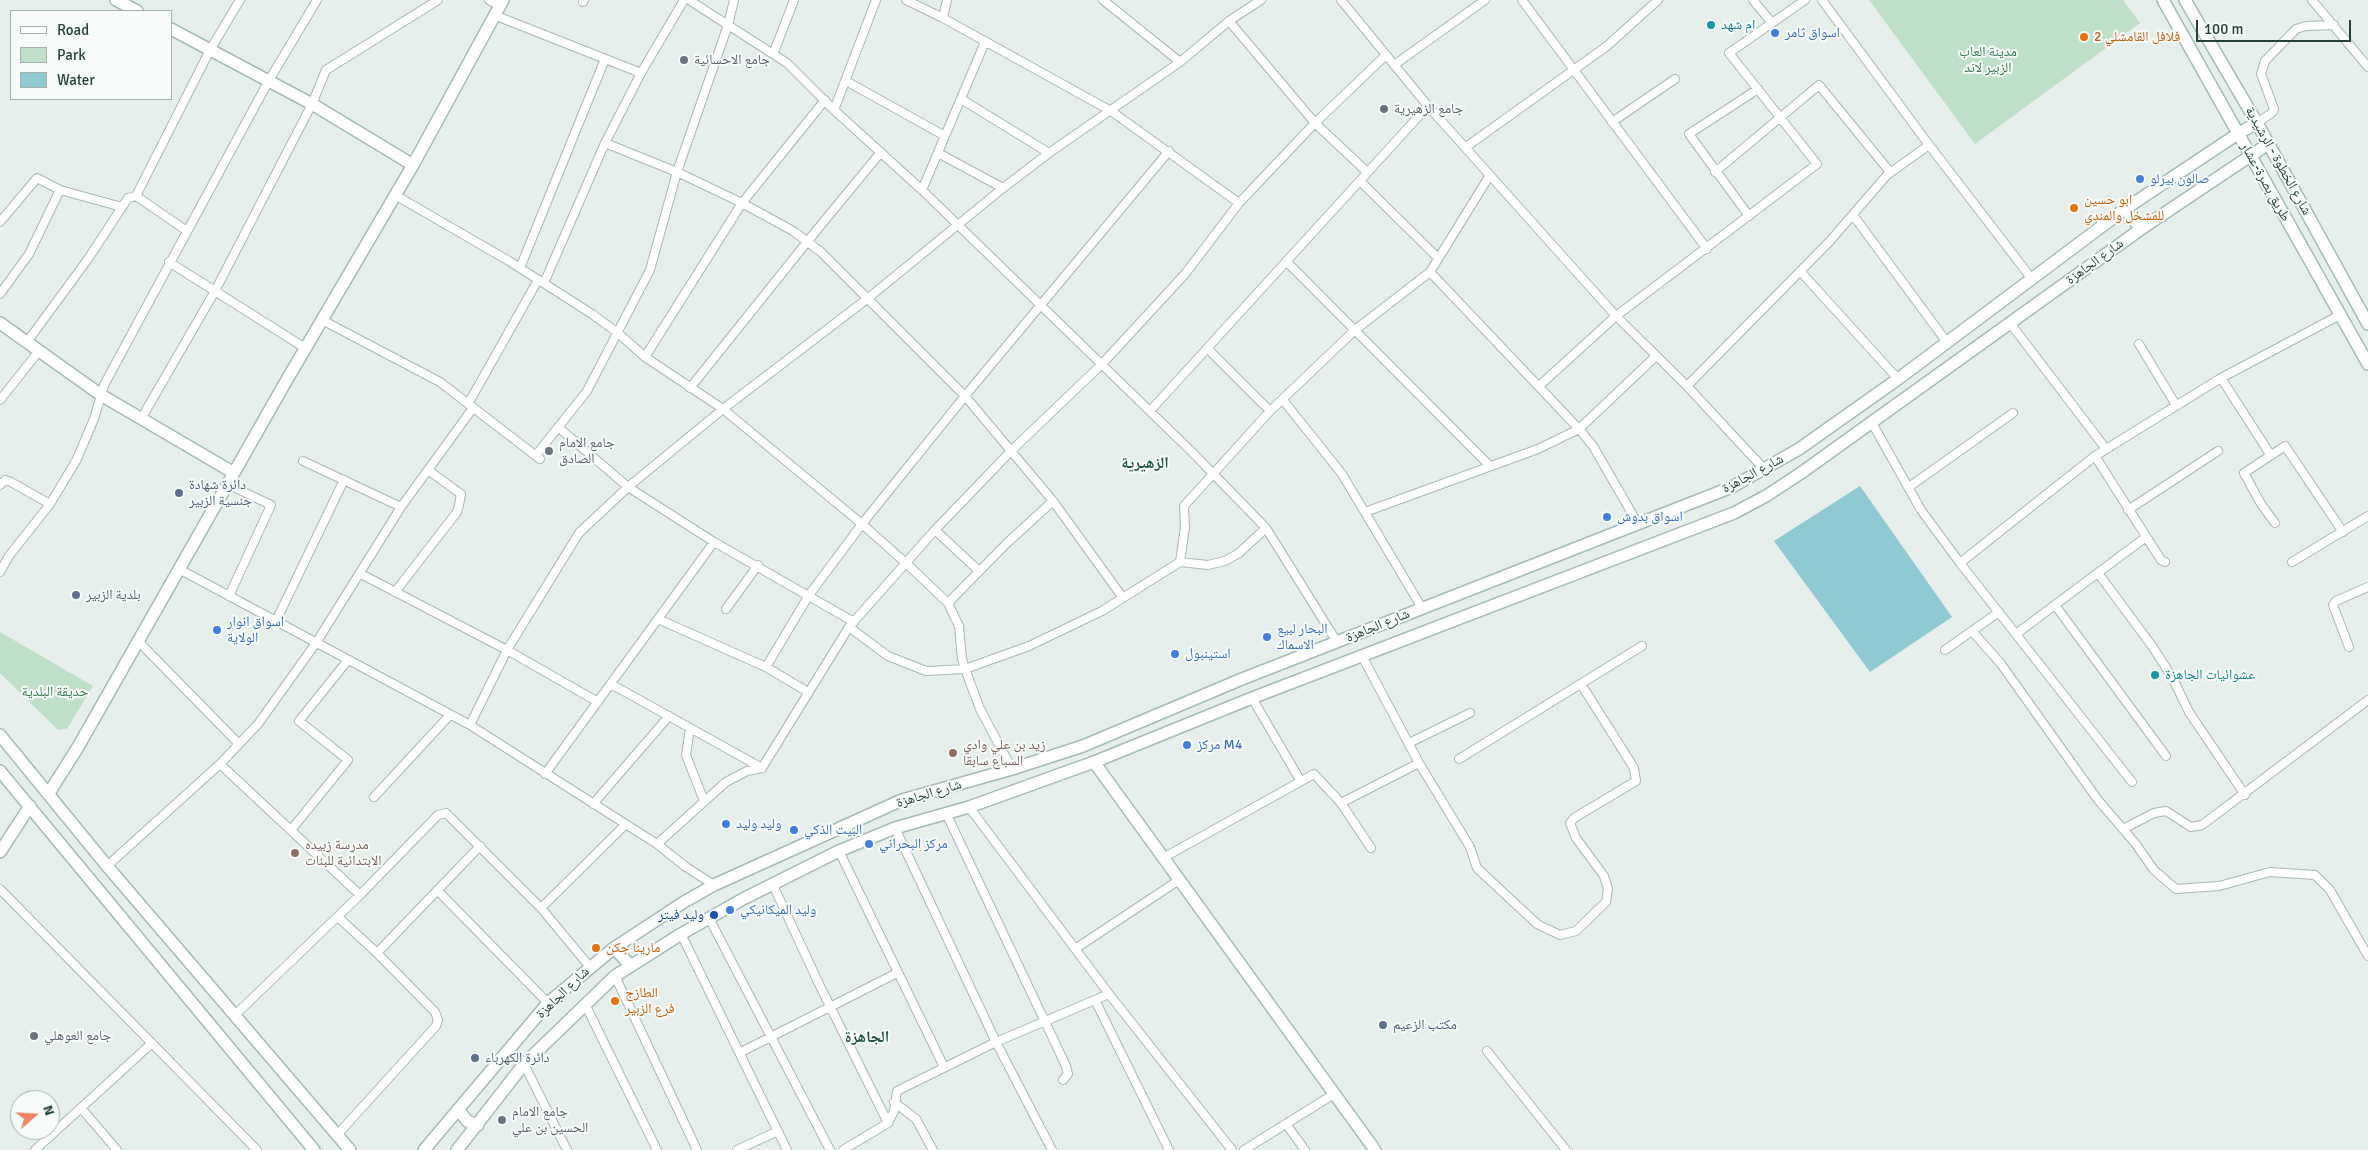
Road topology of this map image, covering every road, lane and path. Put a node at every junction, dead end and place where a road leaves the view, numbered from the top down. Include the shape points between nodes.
1 (116, 0) edge
2 (240, 0) edge
3 (317, 0) edge
4 (438, 0) edge
5 (489, 0) edge
6 (684, 0) edge
7 (689, 0) edge
8 (734, 0) edge
9 (794, 0) edge
10 (876, 0) edge
11 (906, 0) edge
12 (948, 0) edge
13 (1103, 0) edge
14 (1261, 0) edge
15 (1341, 0) edge
16 (1485, 0) edge
17 (1522, 0) edge
18 (1658, 0) edge
19 (1753, 0) edge
20 (1805, 0) edge
21 (1822, 0) edge
22 (2163, 0) edge
23 (2185, 0) edge
24 (2325, 0) edge
25 (2314, 2) edge
26 (499, 7) edge
27 (136, 10) edge
28 (943, 18) junction
29 (1230, 21) junction
30 (1772, 23) junction
31 (728, 24) junction
32 (2334, 25) junction
33 (172, 30) edge
34 (985, 42) junction
35 (210, 50) junction
36 (774, 52) junction
37 (1386, 55) junction
38 (605, 59) junction
39 (1180, 62) junction
40 (1394, 65) junction
41 (2368, 67) edge
42 (1575, 70) junction
43 (641, 73) junction
44 (1675, 79) dead end
45 (846, 81) junction
46 (268, 82) junction
47 (1758, 89) junction
48 (961, 99) junction
49 (825, 100) junction
50 (312, 104) junction
51 (1428, 106) junction
52 (834, 110) junction
53 (1111, 111) junction
54 (1779, 116) junction
55 (1612, 122) junction
56 (1315, 123) junction
57 (2257, 123) junction
58 (2239, 133) junction
59 (945, 136) junction
60 (605, 142) junction
61 (2268, 144) junction
62 (1929, 145) junction
63 (1466, 147) junction
64 (1169, 151) junction
65 (881, 152) junction
66 (938, 153) junction
67 (1049, 153) junction
68 (2249, 155) junction
69 (413, 164) junction
70 (677, 172) junction
71 (1367, 172) junction
72 (1715, 172) junction
73 (1890, 172) junction
74 (1490, 175) junction
75 (1360, 180) junction
76 (1004, 188) junction
77 (60, 190) junction
78 (922, 190) junction
79 (395, 195) junction
80 (136, 196) junction
81 (1239, 203) junction
82 (742, 204) junction
83 (122, 207) junction
84 (2125, 209) junction
85 (1853, 214) junction
86 (1749, 216) junction
87 (0, 222) edge
88 (956, 225) junction
89 (2141, 229) junction
90 (187, 231) junction
91 (806, 242) junction
92 (1707, 249) junction
93 (1438, 258) junction
94 (1286, 261) junction
95 (169, 262) junction
96 (520, 268) junction
97 (1800, 271) junction
98 (1430, 272) junction
99 (2032, 279) junction
100 (541, 281) junction
101 (215, 291) junction
102 (0, 294) edge
103 (867, 299) junction
104 (1040, 305) junction
105 (2340, 315) junction
106 (1616, 316) junction
107 (322, 320) junction
108 (0, 323) edge
109 (2010, 323) junction
110 (2368, 324) edge
111 (1355, 330) junction
112 (618, 332) junction
113 (27, 342) junction
114 (1946, 342) junction
115 (2139, 344) dead end
116 (305, 348) junction
117 (1208, 349) junction
118 (39, 351) junction
119 (1655, 357) junction
120 (646, 358) junction
121 (1102, 364) junction
122 (2368, 364) edge
123 (2221, 378) junction
124 (1898, 379) junction
125 (1539, 386) junction
126 (1686, 386) junction
127 (690, 388) junction
128 (101, 395) junction
129 (965, 396) junction
130 (0, 400) edge
131 (1282, 400) junction
132 (2176, 405) junction
133 (471, 406) junction
134 (723, 409) junction
135 (1150, 411) junction
136 (1270, 411) junction
137 (2013, 413) dead end
138 (142, 418) junction
139 (1872, 423) junction
140 (558, 427) junction
141 (1579, 428) junction
142 (2106, 449) junction
143 (1011, 451) junction
144 (2218, 451) dead end
145 (2270, 454) junction
146 (2095, 456) junction
147 (303, 461) dead end
148 (1490, 466) junction
149 (428, 470) junction
150 (1765, 470) junction
151 (234, 473) junction
152 (1213, 473) junction
153 (344, 480) junction
154 (227, 484) junction
155 (0, 485) edge
156 (628, 487) junction
157 (1909, 487) junction
158 (1053, 501) junction
159 (50, 504) junction
160 (401, 507) junction
161 (2128, 510) junction
162 (1365, 512) junction
163 (2368, 516) edge
164 (2275, 523) dead end
165 (862, 524) junction
166 (1638, 524) junction
167 (1266, 528) junction
168 (935, 530) junction
169 (2343, 532) junction
170 (2146, 538) junction
171 (714, 542) junction
172 (1180, 562) junction
173 (2165, 562) dead end
174 (2292, 562) dead end
175 (1960, 563) junction
176 (907, 564) junction
177 (758, 565) junction
178 (179, 569) junction
179 (978, 571) junction
180 (0, 572) edge
181 (2098, 573) junction
182 (361, 574) junction
183 (2368, 587) edge
184 (395, 592) junction
185 (809, 595) junction
186 (229, 596) junction
187 (1123, 598) junction
188 (948, 603) junction
189 (2055, 605) junction
190 (1422, 608) junction
191 (726, 609) dead end
192 (1999, 612) junction
193 (658, 619) junction
194 (276, 621) junction
195 (851, 625) junction
196 (1972, 631) junction
197 (2016, 634) junction
198 (138, 642) junction
199 (1337, 642) junction
200 (316, 643) junction
201 (1642, 646) dead end
202 (2349, 647) dead end
203 (508, 650) junction
204 (1944, 650) dead end
205 (1362, 656) junction
206 (348, 660) junction
207 (766, 667) junction
208 (965, 669) junction
209 (1242, 679) junction
210 (611, 684) junction
211 (1581, 684) junction
212 (808, 692) junction
213 (1252, 698) junction
214 (2368, 700) edge
215 (598, 702) junction
216 (1470, 713) dead end
217 (450, 714) junction
218 (669, 716) junction
219 (470, 725) junction
220 (690, 728) junction
221 (0, 735) edge
222 (1409, 743) junction
223 (239, 744) junction
224 (2166, 756) dead end
225 (1460, 759) dead end
226 (1094, 762) junction
227 (1419, 763) junction
228 (220, 764) junction
229 (762, 768) junction
230 (1012, 769) junction
231 (0, 771) edge
232 (545, 774) junction
233 (1300, 780) junction
234 (2132, 782) dead end
235 (49, 793) junction
236 (2245, 795) junction
237 (374, 797) dead end
238 (704, 801) junction
239 (1341, 803) junction
240 (593, 804) junction
241 (30, 806) junction
242 (969, 807) junction
243 (946, 813) junction
244 (625, 825) junction
245 (895, 828) junction
246 (2123, 829) junction
247 (291, 830) junction
248 (810, 842) junction
249 (657, 844) junction
250 (480, 846) junction
251 (1371, 848) dead end
252 (839, 851) junction
253 (0, 852) edge
254 (1163, 858) junction
255 (819, 861) junction
256 (107, 866) junction
257 (1179, 880) junction
258 (773, 884) junction
259 (714, 886) junction
260 (0, 889) edge
261 (437, 890) junction
262 (360, 895) junction
263 (541, 908) junction
264 (338, 917) junction
265 (710, 918) junction
266 (681, 934) junction
267 (614, 948) junction
268 (1075, 948) junction
269 (377, 953) junction
270 (2368, 956) edge
271 (630, 965) junction
272 (590, 966) junction
273 (897, 973) junction
274 (615, 976) junction
275 (1109, 994) junction
276 (1094, 1000) junction
277 (548, 1003) junction
278 (585, 1004) junction
279 (830, 1007) junction
280 (234, 1016) junction
281 (1044, 1021) junction
282 (772, 1037) junction
283 (996, 1042) junction
284 (152, 1043) junction
285 (1486, 1051) dead end
286 (741, 1052) junction
287 (524, 1064) junction
288 (944, 1068) junction
289 (1063, 1080) dead end
290 (1334, 1094) junction
291 (894, 1102) junction
292 (80, 1108) junction
293 (459, 1110) junction
294 (888, 1123) junction
295 (1286, 1124) junction
296 (478, 1125) junction
297 (778, 1131) junction
298 (337, 1135) junction
299 (1166, 1149) edge
300 (35, 1150) edge
301 (117, 1150) edge
302 (257, 1150) edge
303 (314, 1150) edge
304 (350, 1150) edge
305 (424, 1150) edge
306 (457, 1150) edge
307 (567, 1150) edge
308 (657, 1150) edge
309 (697, 1150) edge
310 (739, 1150) edge
311 (787, 1150) edge
312 (830, 1150) edge
313 (843, 1150) edge
314 (933, 1150) edge
315 (1052, 1150) edge
316 (1232, 1150) edge
317 (1244, 1150) edge
318 (1304, 1150) edge
319 (1375, 1150) edge
320 (1566, 1150) edge

1 - 27 street
2 - 35 street
3 - 46 street
4 - 50 street via 326,70
5 - 26 street
6 - 43 street
7 - 31 street
8 - 31 street
9 - 36 street
10 - 45 street
11 - 28 street
12 - 28 street
13 - 39 street
14 - 29 street
15 - 37 street
16 - 40 street
17 - 42 street
18 - 42 street
19 - 30 street
20 - 30 street
21 - 62 street
22 - 58 street, طريق بصرة-عشار
23 - 57 street, شارع الخطوة - الرشيدية
24 - 25 street
25 - 32 street
26 - 38 street
26 - 69 street
28 - 34 street
29 - 39 street
29 - 56 street
30 - 47 street via 1729,53
31 - 36 street
31 - 70 street
32 - 41 street
32 - 57 street via 2296,29 2265,61 2261,74 2274,109
33 - 35 street
34 - 48 street
34 - 53 street
35 - 46 street
35 - 80 street
36 - 49 street
37 - 40 street
37 - 56 street
38 - 43 street
38 - 96 street
39 - 53 street
40 - 51 street
42 - 55 street
42 - 63 street
43 - 60 street
44 - 55 street
45 - 52 street
45 - 59 street
46 - 50 street
46 - 90 street
47 - 54 street
47 - 72 street via 1689,134
48 - 59 street
48 - 67 street
49 - 52 street
49 - 82 street
50 - 69 street
50 - 101 street
51 - 63 street
51 - 71 street
52 - 65 street
53 - 64 street
53 - 67 street
54 - 72 street
54 - 73 street via 1819,86
54 - 86 street via 1817,164
55 - 92 street
56 - 71 street
56 - 81 street
57 - 58 street, شارع الجاهزة
57 - 61 street, شارع الخطوة - الرشيدية
58 - 68 street, طريق بصرة-عشار
58 - 84 street, شارع الجاهزة
59 - 66 street
60 - 70 street
60 - 100 street
61 - 68 street, شارع الجاهزة
61 - 110 street, شارع الخطوة - الرشيدية
62 - 73 street
62 - 99 street
63 - 74 street
64 - 81 street
64 - 104 street
65 - 78 street
65 - 91 street
66 - 76 street
66 - 78 street
67 - 76 street
68 - 89 street, شارع الجاهزة
68 - 105 street, طريق بصرة-عشار
69 - 79 street
70 - 82 street
70 - 112 street via 650,270
71 - 75 street
72 - 86 street
73 - 85 street
74 - 93 street
74 - 106 street
75 - 93 street
75 - 94 street
76 - 88 street
77 - 83 street
77 - 87 street via 37,178
77 - 102 street via 29,254
78 - 88 street
79 - 96 street
79 - 107 street
80 - 83 street via 128,198
80 - 90 street
81 - 121 street via 1185,274
82 - 91 street
82 - 120 street
83 - 113 street
84 - 89 street
84 - 99 street, شارع الجاهزة
85 - 97 street
85 - 114 street
86 - 92 street
88 - 103 street
88 - 104 street
89 - 109 street, شارع الجاهزة
90 - 95 street
91 - 103 street via 821,252
91 - 127 street
92 - 106 street
93 - 98 street
94 - 111 street
94 - 117 street
95 - 101 street
95 - 128 street
96 - 100 street
97 - 124 street
97 - 126 street
98 - 111 street
98 - 125 street
99 - 114 street, شارع الجاهزة
100 - 112 street
100 - 133 street
101 - 116 street
101 - 138 street
103 - 129 street
103 - 134 street
104 - 121 street
104 - 129 street
105 - 122 street, طريق بصرة-عشار
105 - 123 street
106 - 119 street
106 - 125 street
107 - 116 street
107 - 133 street via 440,382
108 - 113 street
109 - 139 street, شارع الجاهزة
109 - 142 street
111 - 131 street
111 - 148 street
112 - 120 street
112 - 140 street via 587,391
113 - 118 street
114 - 124 street, شارع الجاهزة
115 - 132 street
116 - 151 street
117 - 135 street
117 - 136 street
118 - 128 street
118 - 130 street
119 - 126 street
119 - 141 street
120 - 127 street
121 - 135 street
121 - 143 street
123 - 132 street
123 - 145 street
124 - 150 street, شارع الجاهزة
125 - 141 street
126 - 150 street
127 - 134 street
128 - 138 street
128 - 159 street via 76,461
129 - 143 street
129 - 165 street
131 - 136 street
131 - 162 street via 1342,474
132 - 142 street
133 - 140 street via 538,457
133 - 149 street
134 - 156 street
134 - 165 street
135 - 152 street
136 - 152 street
137 - 157 street
138 - 151 street
139 - 157 street
139 - 205 street, شارع الجاهزة via 1766,496 1734,513
140 - 156 street
141 - 148 street via 1538,449
141 - 166 street via 1593,446
142 - 146 street
143 - 158 street
143 - 168 street
144 - 161 street
145 - 164 street via 2244,473
145 - 169 street via 2282,446 2288,448
146 - 161 street
146 - 175 street
147 - 153 street
148 - 162 street
149 - 160 street
149 - 184 street via 461,494 457,512
150 - 166 street, شارع الجاهزة via 1732,487
151 - 154 street
152 - 167 street
152 - 172 street via 1184,506
153 - 160 street
153 - 194 street
154 - 178 street
154 - 186 street via 271,505
155 - 159 street via 5,480 11,482
156 - 171 street
156 - 203 street via 579,533
157 - 175 street via 1921,510
158 - 179 street
158 - 187 street
159 - 180 street
160 - 182 street
161 - 170 street
162 - 190 street
163 - 169 street
165 - 176 street
165 - 185 street
166 - 190 street, شارع الجاهزة
167 - 172 street via 1239,553 1225,560 1208,565
167 - 199 street
168 - 176 street
168 - 179 street
169 - 174 street
170 - 173 street
170 - 181 street
171 - 177 street
171 - 193 street
172 - 187 street
175 - 192 street
176 - 188 street
176 - 195 street
177 - 185 street
177 - 191 street
178 - 186 street
178 - 198 street
179 - 188 street
181 - 189 street
181 - 236 street via 2152,646 2189,712
182 - 184 street
182 - 200 street
183 - 202 street via 2333,605
184 - 203 street
185 - 195 street
185 - 207 street
186 - 194 street
187 - 208 street via 1029,646
188 - 208 street via 959,626
189 - 197 street
189 - 224 street
190 - 199 street, شارع الجاهزة
192 - 196 street
192 - 197 street
193 - 207 street
193 - 210 street
194 - 200 street
195 - 208 street via 888,656 926,671
195 - 212 street
196 - 204 street
196 - 246 street via 2002,664 2098,800
197 - 234 street
198 - 223 street
198 - 235 street
199 - 209 street, شارع الجاهزة
200 - 206 street
200 - 223 street via 258,724
201 - 211 street
203 - 215 street
203 - 219 street
205 - 213 street, شارع الجاهزة
205 - 222 street
206 - 217 street
206 - 247 street via 299,722 348,760
207 - 212 street
208 - 230 street via 980,709
209 - 213 street
209 - 230 street, شارع الجاهزة via 1084,746
210 - 215 street
210 - 218 street
211 - 225 street
211 - 227 street via 1634,768 1636,782 1570,823 1576,838 1604,876 1608,889 1606,902 1576,931 1560,935 1537,924 1477,868 1470,847
212 - 229 street
213 - 226 street, شارع الجاهزة
213 - 233 street
214 - 236 street
215 - 232 street
216 - 222 street
217 - 219 street
217 - 237 street
218 - 220 street
218 - 240 street
219 - 232 street
220 - 229 street
220 - 238 street via 686,754
221 - 235 street
222 - 227 street
223 - 228 street
226 - 242 street, شارع الجاهزة
226 - 254 street
227 - 239 street
228 - 247 street
228 - 256 street
229 - 238 street via 747,771 726,782
230 - 248 street, شارع الجاهزة via 902,800
231 - 241 street
232 - 240 street
233 - 239 street via 1314,774 1318,776
233 - 254 street
235 - 256 street
236 - 246 street via 2202,825 2191,827 2166,811 2154,813
238 - 249 street
239 - 251 street
240 - 244 street
241 - 253 street
241 - 303 street
242 - 243 street, شارع الجاهزة
242 - 268 street
243 - 245 street, شارع الجاهزة
243 - 281 street
244 - 249 street
244 - 263 street
245 - 252 street, شارع الجاهزة
245 - 283 street
246 - 270 street via 2154,870 2176,889 2219,886 2270,872 2315,875 2330,890
247 - 262 street
248 - 255 street
248 - 259 street, شارع الجاهزة
249 - 259 street
250 - 261 street
250 - 262 street via 446,813 438,815
250 - 263 street
252 - 255 street, شارع الجاهزة
252 - 273 street
254 - 257 street
255 - 258 street, شارع الجاهزة
256 - 280 street
257 - 268 street
257 - 290 street
258 - 265 street, شارع الجاهزة
258 - 279 street
259 - 267 street, شارع الجاهزة
260 - 284 street
261 - 269 street
261 - 277 street
262 - 264 street
263 - 272 street
264 - 269 street
264 - 280 street
265 - 266 street, شارع الجاهزة
265 - 282 street
266 - 271 street, شارع الجاهزة
266 - 286 street
267 - 271 street
267 - 272 street, شارع الجاهزة
268 - 275 street
269 - 298 street via 435,1012 438,1020
271 - 274 street, شارع الجاهزة
272 - 277 street, شارع الجاهزة
273 - 279 street
273 - 288 street
274 - 278 street, شارع الجاهزة
274 - 309 street
275 - 276 street
275 - 316 street
276 - 281 street
276 - 299 street
277 - 293 street, شارع الجاهزة
278 - 287 street, شارع الجاهزة
278 - 308 street
279 - 282 street
279 - 294 street
280 - 298 street
281 - 283 street
281 - 289 street via 1066,1066 1068,1074
282 - 286 street
282 - 312 street
283 - 288 street
283 - 315 street
284 - 292 street
284 - 302 street
285 - 320 street
286 - 297 street
287 - 296 street, شارع الجاهزة
287 - 307 street
288 - 291 street via 896,1091
290 - 295 street
290 - 319 street
291 - 294 street
291 - 314 street via 916,1119
292 - 300 street
292 - 301 street
293 - 296 street via 467,1121
293 - 305 street, شارع الجاهزة
294 - 313 street
295 - 317 street
295 - 318 street
296 - 306 street, شارع الجاهزة
297 - 310 street
297 - 311 street
298 - 304 street

